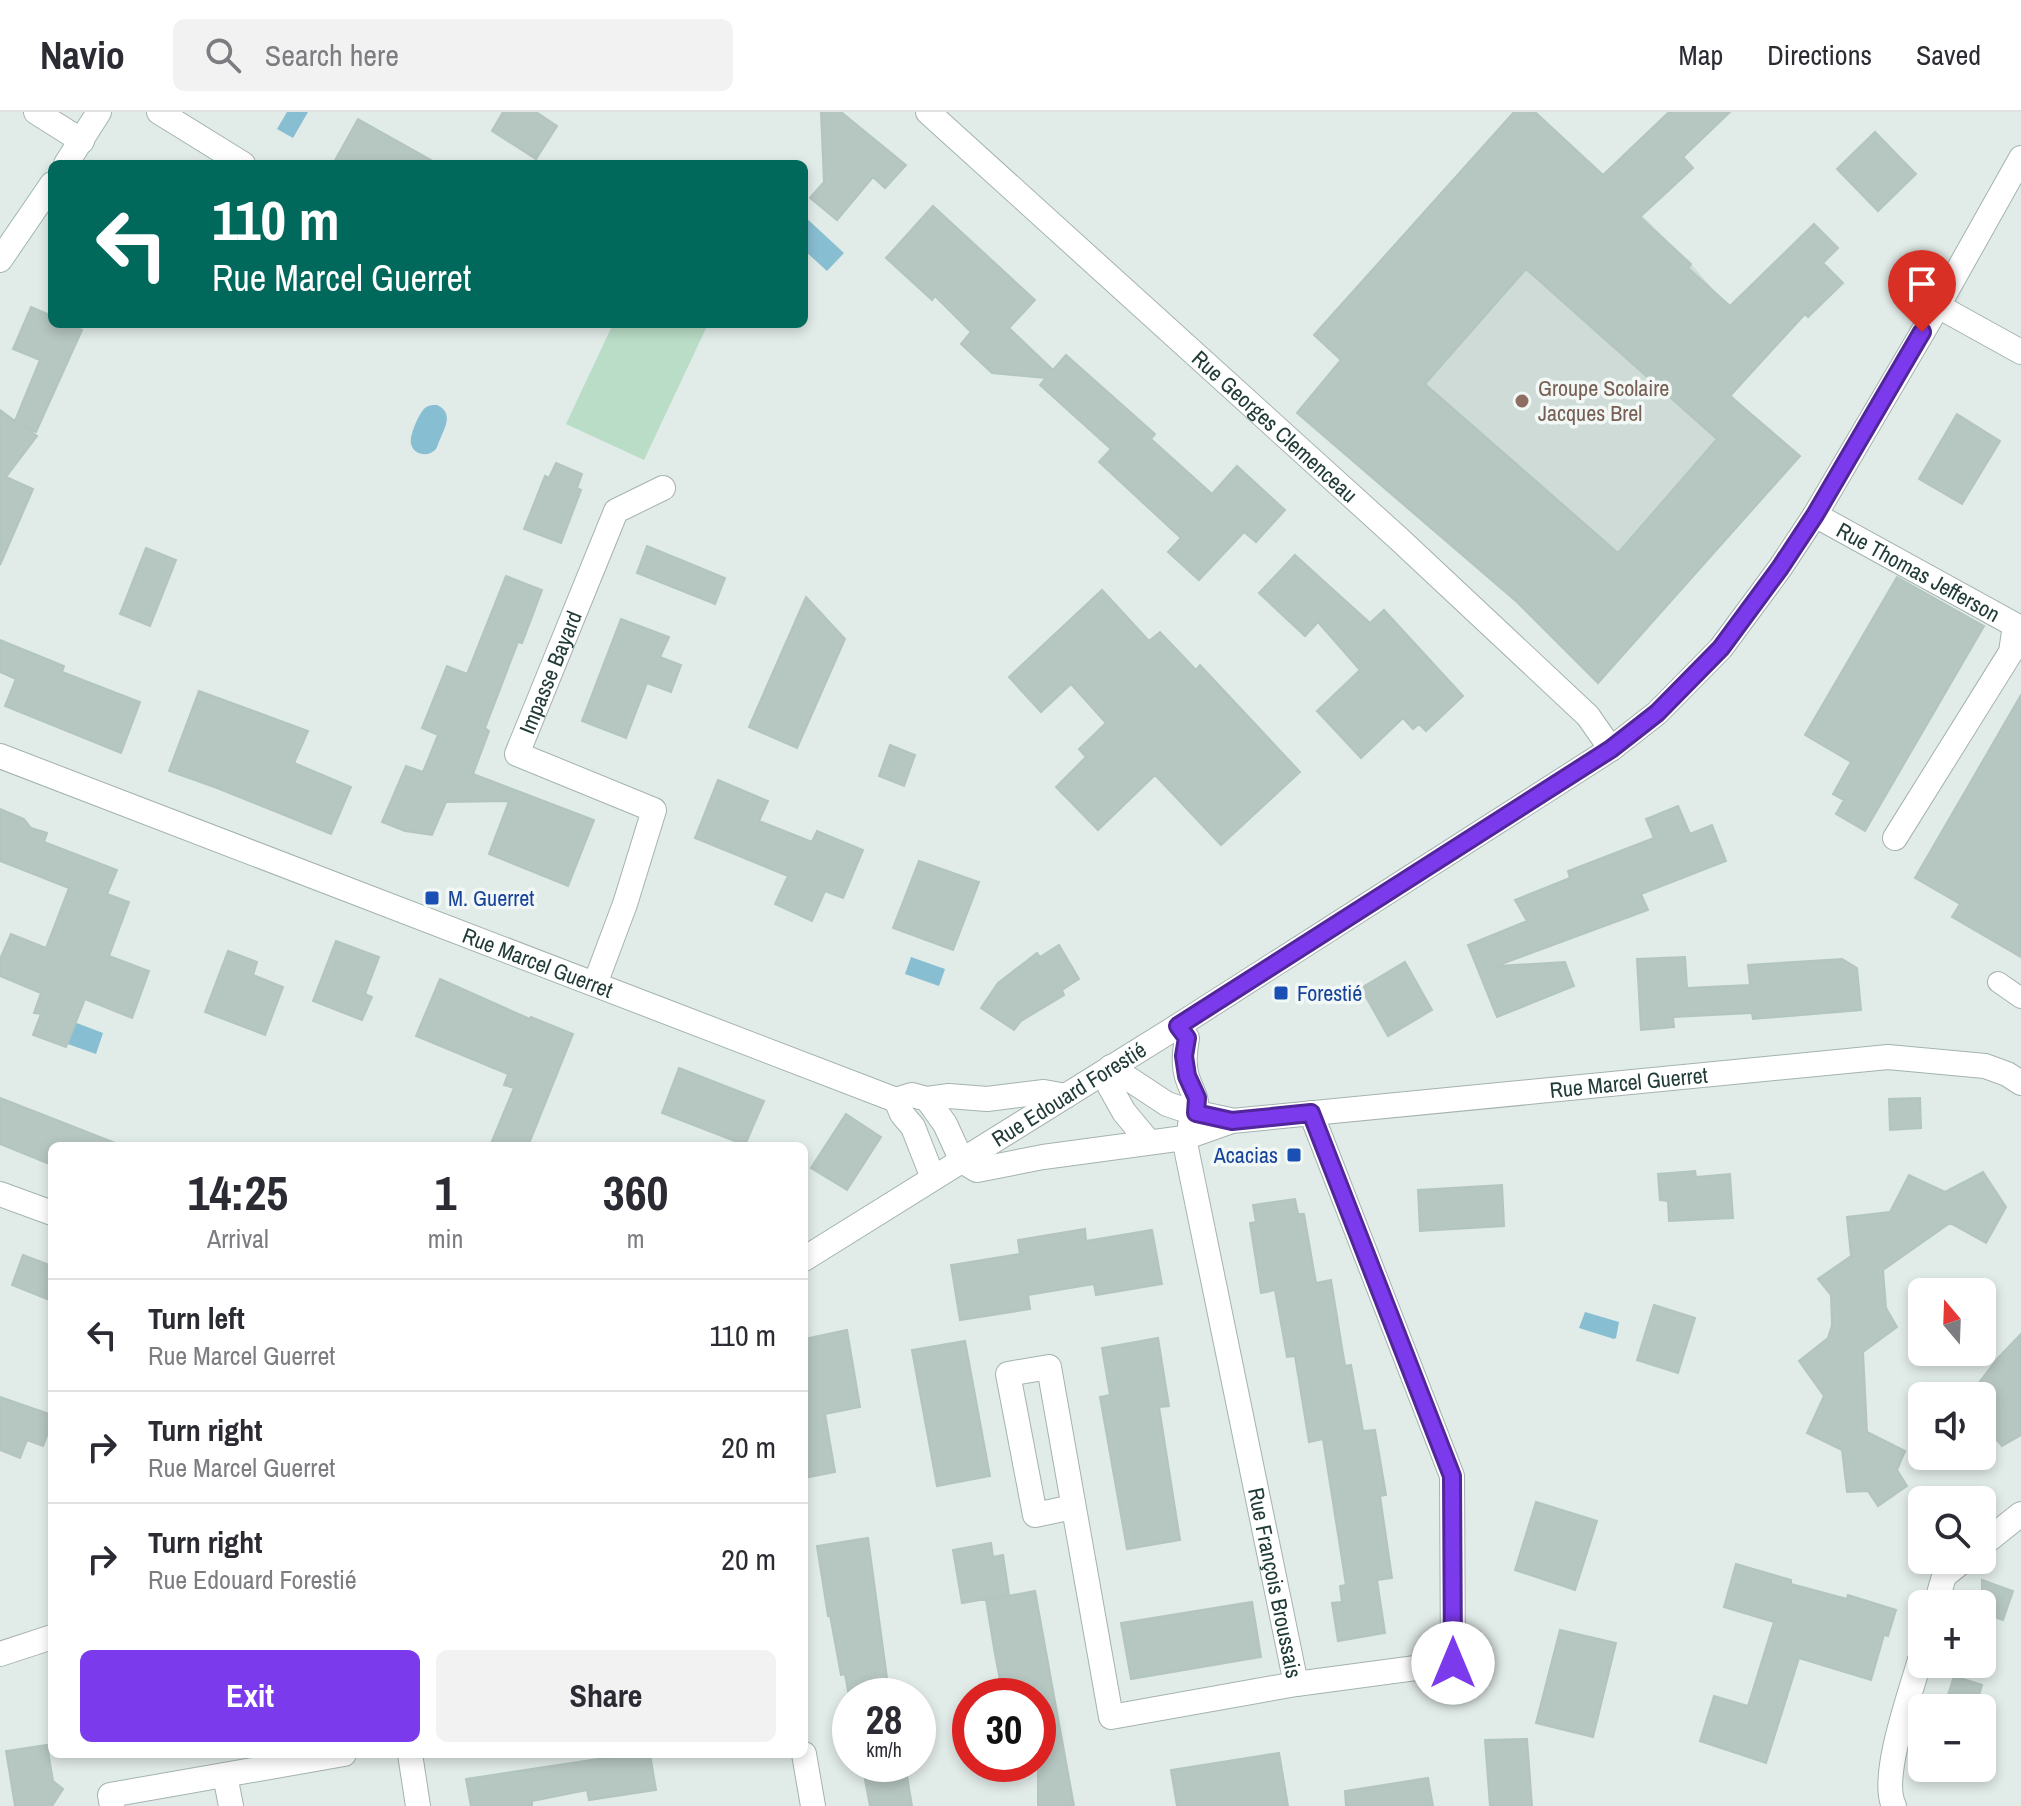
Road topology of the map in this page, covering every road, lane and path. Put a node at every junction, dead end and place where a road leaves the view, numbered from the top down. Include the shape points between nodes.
1 (36, 112) edge
2 (99, 112) edge
3 (159, 112) edge
4 (928, 112) edge
5 (82, 141) junction
6 (2021, 158) edge
7 (69, 160) edge
8 (237, 160) edge
9 (48, 190) edge
10 (0, 260) edge
11 (1938, 306) junction
12 (2021, 352) edge
13 (663, 488) dead end
14 (1815, 515) junction
15 (1611, 749) junction
16 (0, 756) edge
17 (1895, 838) dead end
18 (1998, 982) dead end
19 (595, 984) junction
20 (2021, 998) edge
21 (1178, 1026) junction
22 (1111, 1067) junction
23 (2021, 1083) edge
24 (1066, 1096) junction
25 (927, 1099) junction
26 (896, 1100) junction
27 (1196, 1113) junction
28 (1311, 1113) junction
29 (1232, 1121) junction
30 (1184, 1138) junction
31 (1149, 1142) junction
32 (962, 1161) junction
33 (933, 1178) junction
34 (0, 1194) edge
35 (48, 1212) edge
36 (808, 1256) edge
37 (1073, 1507) junction
38 (2021, 1514) edge
39 (1996, 1534) edge
40 (48, 1638) edge
41 (0, 1654) edge
42 (1915, 1678) edge
43 (1296, 1684) junction
44 (321, 1758) edge
45 (411, 1758) edge
46 (805, 1758) edge
47 (225, 1775) junction
48 (112, 1806) edge
49 (231, 1806) edge
50 (418, 1806) edge
51 (813, 1806) edge
52 (1894, 1806) edge

1 - 5 street
2 - 5 street
3 - 8 street
4 - 15 street, Rue Georges Clemenceau via 1410,549 1588,716
5 - 7 street
6 - 11 street, Rue Edouard Forestié
9 - 10 street
11 - 12 street
11 - 14 street, Rue Edouard Forestié
13 - 19 street, Impasse Bayard via 616,511 517,754 654,810
14 - 15 street, Rue Edouard Forestié via 1721,648 1657,713
14 - 17 street, Rue Thomas Jefferson via 2015,625 2011,652
15 - 21 street, Rue Edouard Forestié
16 - 19 street, Rue Marcel Guerret
18 - 20 lane
19 - 26 street, Rue Marcel Guerret
21 - 22 street, Rue Edouard Forestié
21 - 27 street via 1187,1038 1184,1056 1197,1098
22 - 24 street, Rue Edouard Forestié
22 - 27 street, Rue Marcel Guerret via 1167,1104
22 - 31 street via 1110,1087
23 - 28 street, Rue Marcel Guerret via 1985,1066 1888,1057
24 - 25 street, Rue Marcel Guerret via 1044,1092
24 - 32 street, Rue Edouard Forestié
25 - 26 street, Rue Marcel Guerret via 912,1095
25 - 32 street
26 - 33 street
27 - 29 street, Rue Marcel Guerret
27 - 30 street
28 - 29 street, Rue Marcel Guerret
28 - 43 street, Rue François Broussais via 1452,1476 1453,1663
29 - 30 street, Rue Marcel Guerret
30 - 31 street, Rue Marcel Guerret
30 - 43 street, Rue François Broussais
31 - 32 street, Rue Marcel Guerret via 977,1170
32 - 33 street, Rue Edouard Forestié
33 - 36 street, Rue Edouard Forestié
34 - 35 street
37 - 37 street via 1049,1367 1008,1374 1035,1515
37 - 43 street via 1111,1717
38 - 39 street
40 - 41 street
42 - 52 street via 1891,1762
44 - 47 street
45 - 50 street
46 - 51 street
47 - 48 street via 110,1795
47 - 49 street

